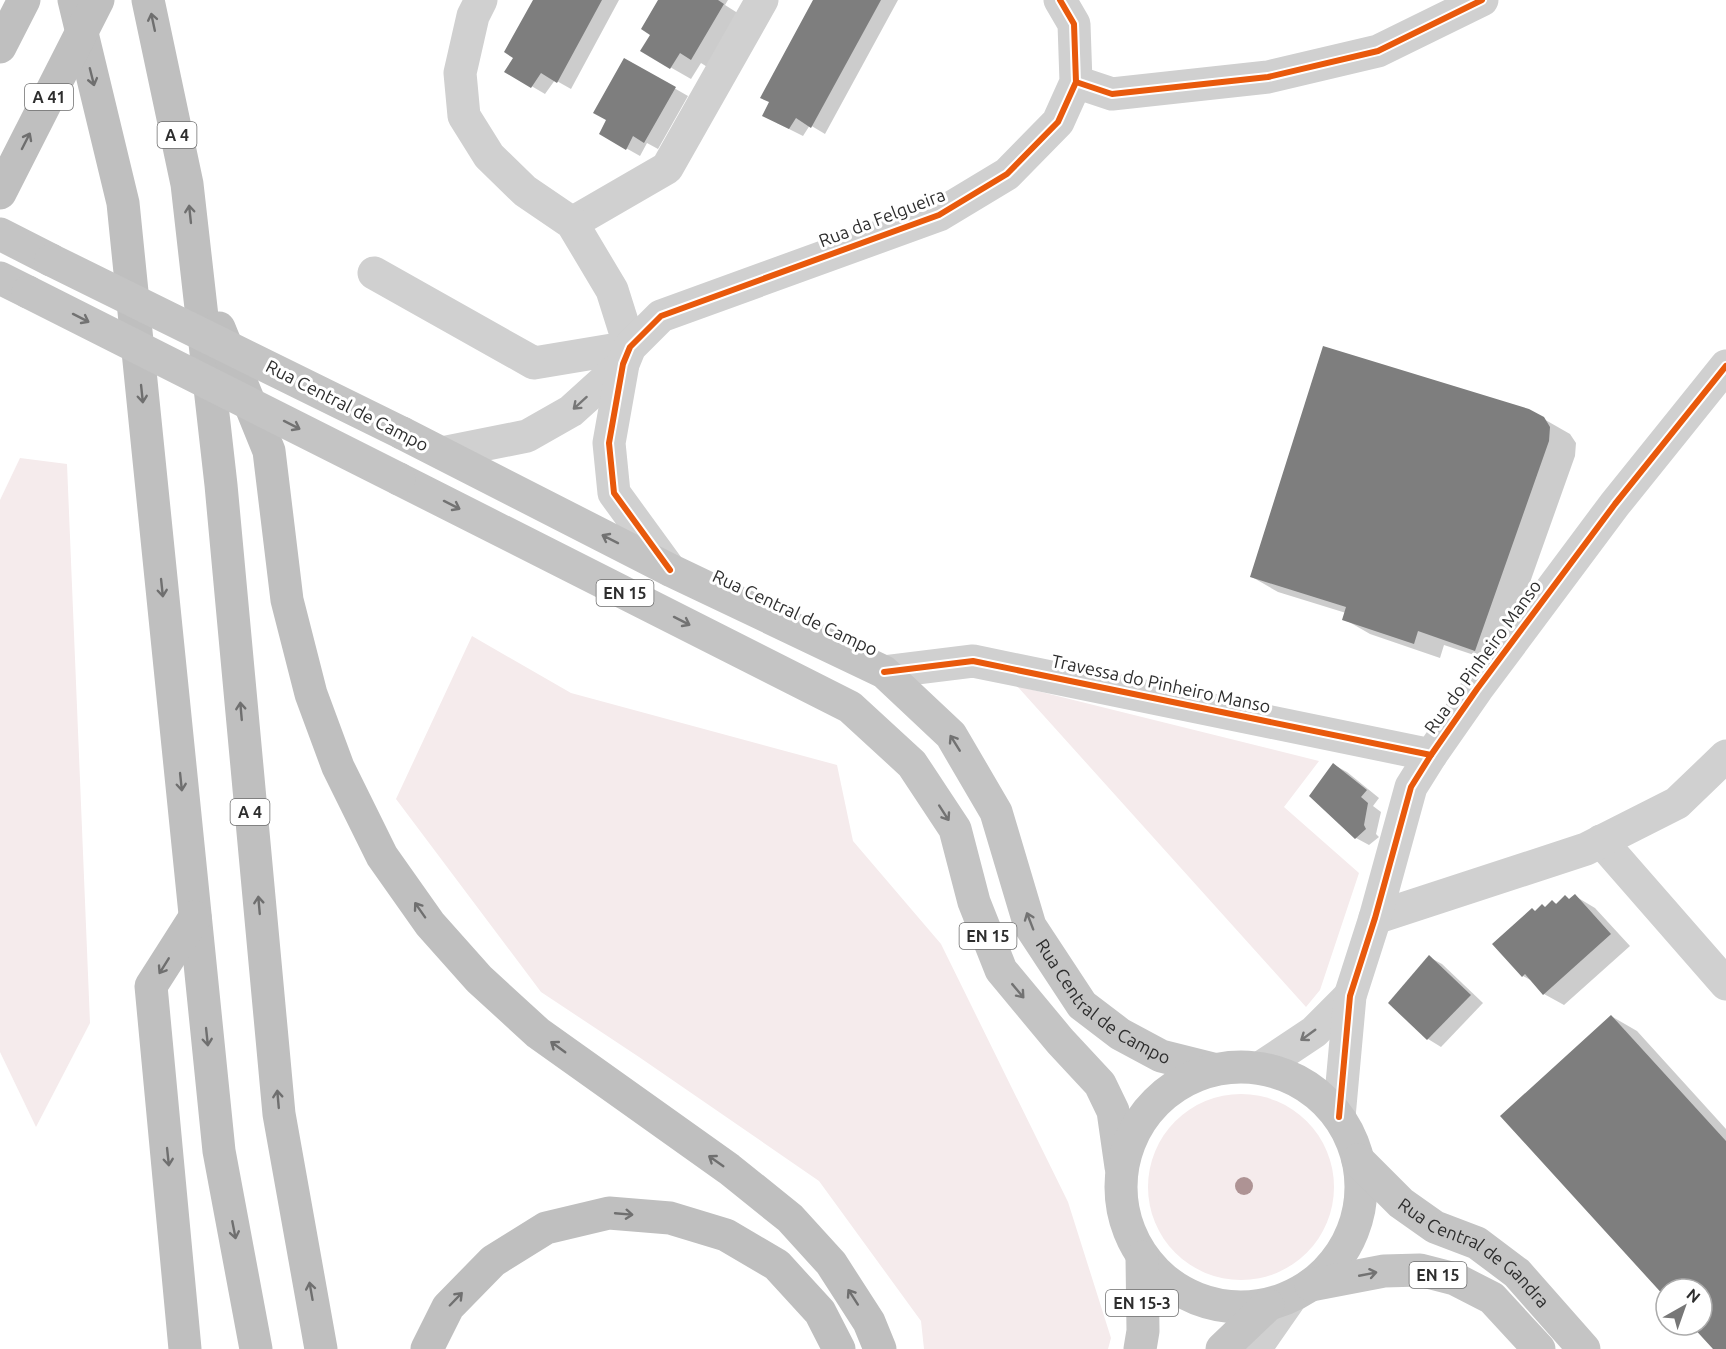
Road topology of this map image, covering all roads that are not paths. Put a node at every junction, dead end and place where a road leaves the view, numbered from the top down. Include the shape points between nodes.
1 (24, 0) edge
2 (74, 0) edge
3 (98, 0) edge
4 (148, 0) edge
5 (481, 0) edge
6 (762, 0) edge
7 (1060, 0) edge
8 (1482, 0) edge
9 (0, 47) edge
10 (1076, 82) junction
11 (0, 193) edge
12 (572, 223) junction
13 (0, 234) edge
14 (196, 272) junction
15 (374, 273) dead end
16 (14, 285) edge
17 (627, 355) junction
18 (1726, 366) edge
19 (442, 453) junction
20 (670, 570) junction
21 (884, 672) junction
22 (1431, 755) junction
23 (1726, 756) edge
24 (1601, 841) junction
25 (195, 917) junction
26 (1375, 918) junction
27 (1726, 984) edge
28 (1350, 996) junction
29 (1260, 1068) junction
30 (1213, 1069) junction
31 (1339, 1117) junction
32 (1358, 1160) junction
33 (1121, 1167) junction
34 (1142, 1257) junction
35 (1290, 1296) junction
36 (185, 1349) edge
37 (256, 1349) edge
38 (321, 1349) edge
39 (427, 1349) edge
40 (839, 1349) edge
41 (880, 1349) edge
42 (1140, 1349) edge
43 (1222, 1349) edge
44 (1257, 1349) edge
45 (1539, 1349) edge
46 (1584, 1349) edge

1 - 9 highway
2 -> 25 highway via 123,203
11 -> 3 highway, A 41, bridge
14 -> 4 highway, A 4 via 187,184
5 - 12 street via 473,16 460,73 464,116 489,156 525,191
6 - 12 street via 667,168
7 - 10 street via 1074,24
8 - 10 street via 1378,51 1268,77 1112,94
10 - 17 street, Rua da Felgueira via 1058,122 1007,174 939,215 661,316
12 - 17 street via 612,291
13 - 19 main road, Rua Central de Campo / EN 15, bridge
38 -> 14 highway, A 4 via 279,1114 222,497
41 -> 14 highway via 869,1322 831,1263 790,1218 729,1169 538,1033 479,979 430,924 382,856 338,767 311,694 287,600 269,451
15 - 17 street via 534,363
16 -> 33 main road, EN 15, bridge via 850,706 912,764 955,829 974,902 1001,970 1100,1084 1113,1110
17 -> 19 street, Rua da Felgueira via 571,411 527,436
17 - 20 street via 609,443 614,493
18 - 22 street, Rua do Pinheiro Manso via 1615,504
20 -> 19 main road, Rua Central de Campo / EN 15
20 - 21 main road, Rua Central de Campo / EN 15
21 - 22 street, Travessa do Pinheiro Manso via 973,661
30 -> 21 main road, Rua Central de Campo / EN 15 via 1161,1056 1120,1034 1082,1005 1030,926 996,812 951,735
22 - 26 street, Rua do Pinheiro Manso via 1411,787
23 - 24 street via 1677,803
24 - 26 street
24 - 27 street
25 -> 36 highway via 151,986
25 -> 37 highway via 219,1150
26 - 28 street, Rua do Pinheiro Manso
28 -> 29 street, Rua do Pinheiro Manso via 1314,1032
28 - 31 street, Rua do Pinheiro Manso
29 - 30 main road, EN 15
29 - 31 main road, EN 15 via 1291,1077 1317,1094
30 - 33 main road, EN 15 via 1180,1082 1152,1104 1132,1133
31 - 32 main road, EN 15
32 - 35 main road, EN 15 via 1363,1195 1354,1230 1337,1261
32 - 46 main road, Rua Central de Gandra / EN 15 via 1401,1203 1435,1227 1477,1242 1517,1273
33 - 34 main road, EN 15 via 1120,1199 1128,1229
34 - 35 main road, EN 15 via 1167,1282 1198,1300 1233,1307
34 - 42 main road, EN 15-3
35 - 43 main road
35 - 44 street
35 -> 45 main road, Rua Central de Gandra / EN 15 via 1384,1271 1420,1270 1455,1279 1492,1298
39 -> 40 highway via 448,1307 493,1261 546,1228 609,1213 670,1218 726,1235 777,1265 820,1312

